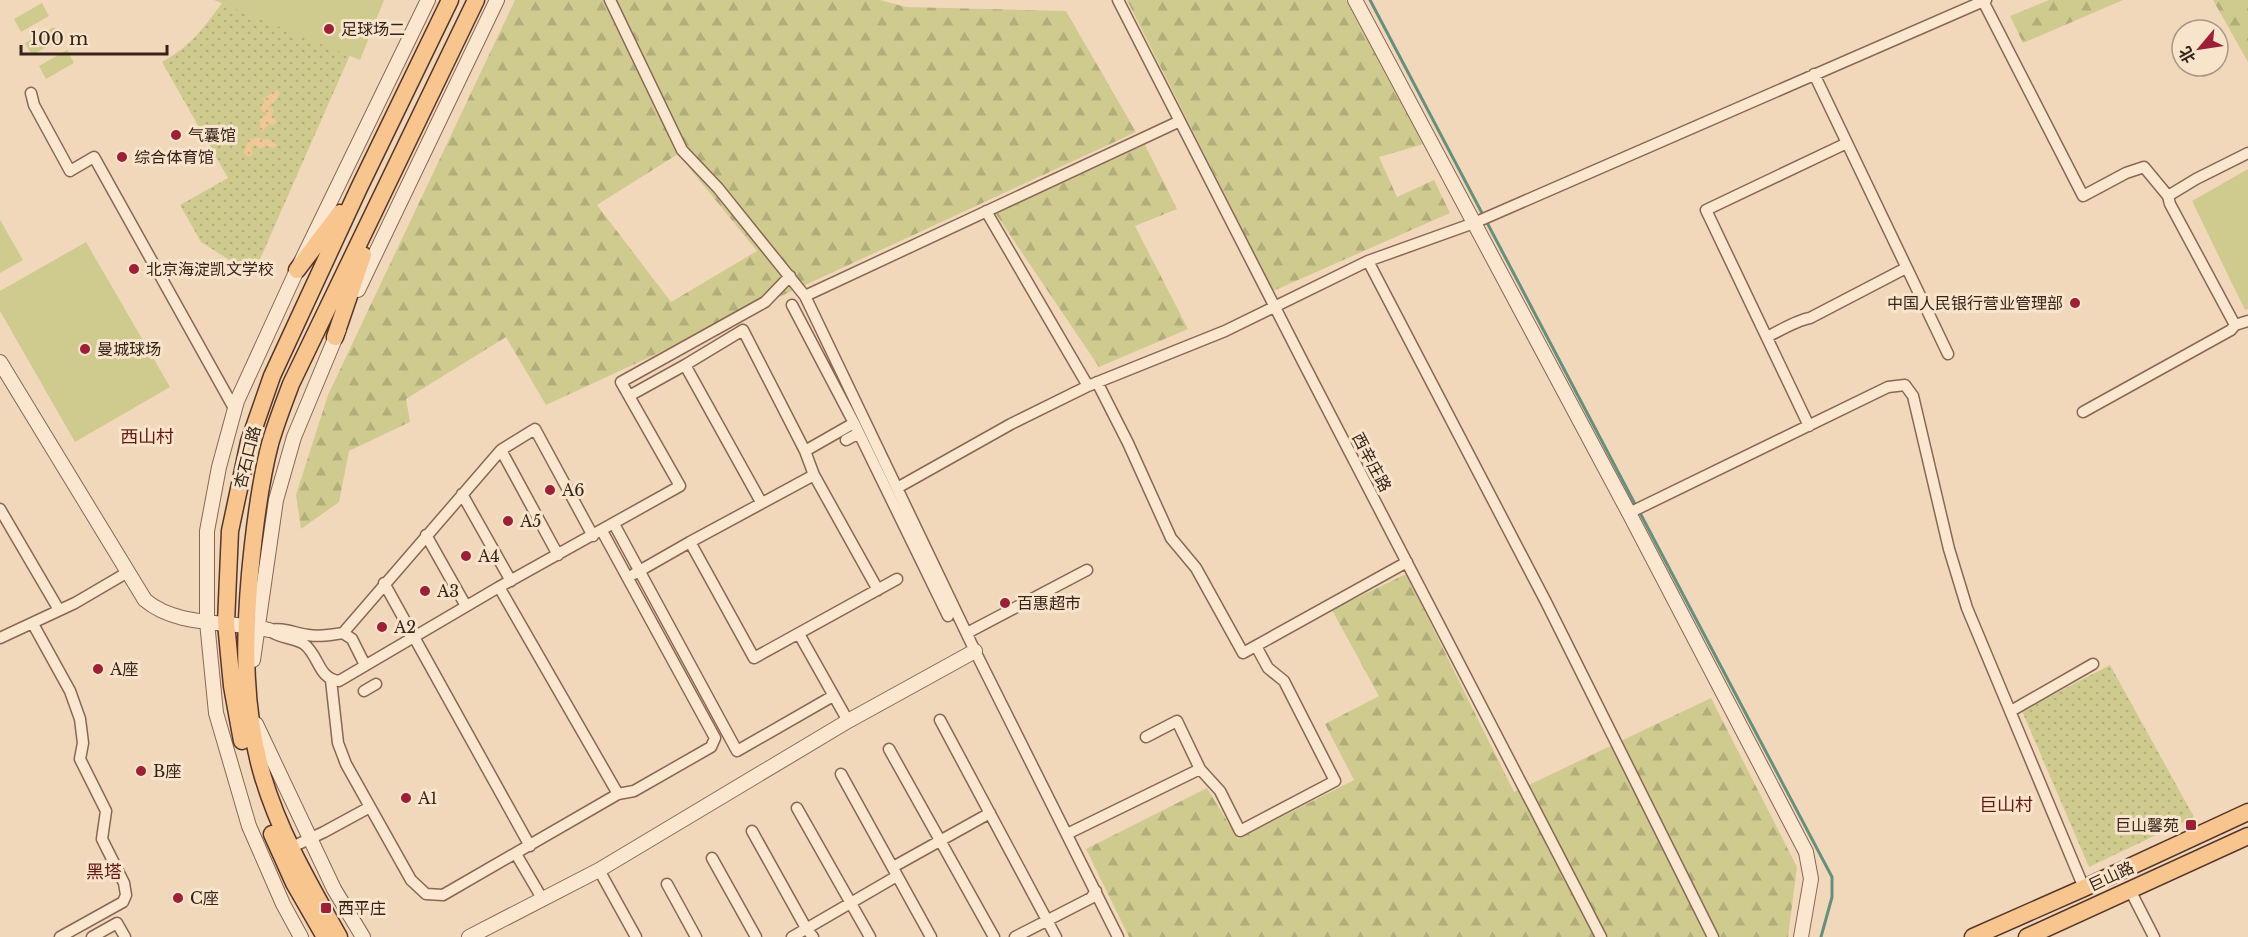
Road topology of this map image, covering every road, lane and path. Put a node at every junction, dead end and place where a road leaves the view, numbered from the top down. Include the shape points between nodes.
1 (428, 0) edge
2 (450, 0) edge
3 (476, 0) edge
4 (497, 0) edge
5 (610, 0) edge
6 (1118, 0) edge
7 (1355, 0) edge
8 (1984, 1) edge
9 (1814, 74) junction
10 (31, 93) dead end
11 (1180, 121) junction
12 (1847, 143) junction
13 (2248, 153) edge
14 (388, 184) junction
15 (359, 188) junction
16 (2168, 196) junction
17 (986, 211) junction
18 (1474, 223) junction
19 (1368, 261) junction
20 (1906, 268) junction
21 (297, 270) junction
22 (790, 276) junction
23 (805, 296) junction
24 (792, 304) dead end
25 (1275, 306) junction
26 (2248, 321) edge
27 (2235, 325) junction
28 (335, 337) junction
29 (1767, 337) junction
30 (1948, 354) dead end
31 (0, 362) edge
32 (685, 365) junction
33 (1092, 384) junction
34 (629, 396) junction
35 (235, 410) junction
36 (2083, 412) dead end
37 (1809, 426) junction
38 (857, 428) junction
39 (846, 441) dead end
40 (501, 450) junction
41 (806, 451) junction
42 (814, 475) junction
43 (897, 488) junction
44 (462, 494) junction
45 (761, 502) junction
46 (0, 509) edge
47 (1629, 513) junction
48 (614, 524) junction
49 (598, 533) junction
50 (426, 535) junction
51 (690, 542) junction
52 (558, 555) junction
53 (1407, 562) junction
54 (1087, 570) dead end
55 (639, 571) junction
56 (128, 572) junction
57 (627, 577) junction
58 (897, 579) dead end
59 (511, 580) junction
60 (384, 583) junction
61 (499, 587) junction
62 (878, 590) junction
63 (466, 606) junction
64 (59, 610) junction
65 (948, 616) dead end
66 (207, 622) junction
67 (226, 623) junction
68 (33, 624) junction
69 (257, 627) junction
70 (343, 633) junction
71 (967, 633) junction
72 (799, 634) junction
73 (414, 636) junction
74 (0, 638) edge
75 (1256, 646) junction
76 (975, 651) junction
77 (2093, 664) dead end
78 (365, 665) junction
79 (331, 680) junction
80 (376, 684) dead end
81 (364, 691) dead end
82 (833, 696) junction
83 (247, 698) junction
84 (2011, 711) junction
85 (940, 720) dead end
86 (848, 721) junction
87 (1146, 737) dead end
88 (889, 749) dead end
89 (1200, 769) junction
90 (841, 774) dead end
91 (618, 794) junction
92 (369, 807) junction
93 (797, 808) dead end
94 (2248, 812) edge
95 (990, 813) junction
96 (752, 831) dead end
97 (1067, 834) junction
98 (2248, 836) edge
99 (310, 839) junction
100 (530, 846) junction
101 (290, 848) junction
102 (516, 854) junction
103 (712, 858) dead end
104 (599, 870) junction
105 (895, 872) junction
106 (667, 884) dead end
107 (2084, 888) junction
108 (2130, 890) junction
109 (1096, 891) junction
110 (543, 900) junction
111 (850, 903) junction
112 (1047, 920) junction
113 (806, 928) junction
114 (60, 937) edge
115 (92, 937) edge
116 (125, 937) edge
117 (301, 937) edge
118 (325, 937) edge
119 (339, 937) edge
120 (363, 937) edge
121 (469, 937) edge
122 (636, 937) edge
123 (696, 937) edge
124 (756, 937) edge
125 (792, 937) edge
126 (813, 937) edge
127 (870, 937) edge
128 (931, 937) edge
129 (994, 937) edge
130 (1015, 937) edge
131 (1056, 937) edge
132 (1118, 937) edge
133 (1601, 937) edge
134 (1713, 937) edge
135 (1801, 937) edge
136 (1973, 937) edge
137 (2027, 937) edge
138 (2154, 937) edge

1 - 21 street, 杏石口路
2 - 15 main road, 杏石口路
3 - 14 main road, 杏石口路
4 - 28 street
5 - 22 street via 682,150
6 - 11 street, 西辛庄路
7 - 18 street
8 - 9 street
8 - 16 street via 2083,196 2144,167
9 - 12 street
9 - 18 street
10 - 35 street via 70,171 94,157
11 - 17 street
11 - 25 street, 西辛庄路
12 - 20 street
12 - 29 street via 1706,210
13 - 16 street
14 - 28 main road
14 - 69 main road, 杏石口路 via 291,384 270,444 254,531
15 - 21 main road
15 - 67 main road, 杏石口路 via 272,376 249,441 230,531
16 - 27 street
17 - 23 street
17 - 33 street
18 - 19 street
18 - 47 street
19 - 25 street
19 - 134 street via 1546,602
20 - 29 street
20 - 30 street
21 - 35 street, 杏石口路
22 - 23 street
22 - 34 street via 765,302 621,382
23 - 43 street
24 - 38 street
25 - 33 street via 1215,335
25 - 53 street, 西辛庄路
26 - 27 street
27 - 36 street
28 - 69 street via 294,437 276,500
29 - 37 street
31 - 56 street
32 - 34 street
32 - 41 street via 743,330
32 - 45 street
33 - 43 street
33 - 75 street via 1128,443 1172,538 1196,568 1243,653
34 - 48 street via 680,486
35 - 66 street, 杏石口路 via 207,531
37 - 47 street
37 - 84 street via 1888,387 1905,385 1913,396 1949,549 1968,608
38 - 39 street
38 - 41 street
38 - 65 street
40 - 44 street
40 - 49 street via 535,429
40 - 52 street
41 - 42 street
42 - 45 street
42 - 62 street
43 - 71 street
44 - 50 street
44 - 59 street
45 - 51 street
46 - 64 street
47 - 135 street via 1806,852 1811,879
48 - 49 street
48 - 55 street
49 - 52 street
49 - 57 street
50 - 60 street
50 - 63 street
51 - 55 street
51 - 72 street via 749,660
52 - 59 street
53 - 75 street
53 - 133 street, 西辛庄路
54 - 71 street
55 - 57 street
55 - 82 street via 737,751
56 - 64 street
56 - 66 street via 145,600 157,610
57 - 91 street via 715,738 711,747 654,780 634,791
58 - 62 street
59 - 61 street
60 - 70 street
60 - 73 street
61 - 63 street
61 - 91 street
62 - 72 street
63 - 73 street
64 - 68 street
66 - 67 street
66 - 117 street, 杏石口路 via 216,713 249,826
67 - 69 street
67 - 118 main road, 杏石口路 via 232,686 252,780 277,847
68 - 74 street
68 - 114 street via 70,691 80,719 80,759 106,811 102,839 124,883 126,896 123,902
69 - 70 street via 315,636
69 - 79 street via 304,644
69 - 83 main road, 杏石口路
70 - 78 street via 352,639
71 - 76 street
72 - 82 street
73 - 78 street
73 - 100 street
75 - 89 street via 1268,668 1284,681 1335,781 1240,831 1220,791
76 - 86 street
76 - 97 street
77 - 84 street
78 - 79 street via 339,681
79 - 92 street via 338,743
80 - 81 street
82 - 86 street
83 - 99 street, 杏石口路 via 260,735
83 - 101 main road, 杏石口路 via 263,777
84 - 107 street
85 - 95 street
86 - 104 street
87 - 89 street via 1177,721
88 - 129 street
89 - 97 street
90 - 105 street
91 - 100 street
92 - 99 street
92 - 102 street via 411,880 426,894 443,895
93 - 111 street
94 - 107 main road, 巨山路
95 - 105 street
95 - 112 street
96 - 113 street
97 - 109 street
98 - 108 main road, 巨山路
99 - 101 street
99 - 120 street, 杏石口路
100 - 102 street
101 - 119 main road, 杏石口路
102 - 110 street
103 - 124 street
104 - 110 street
104 - 122 street
105 - 111 street
105 - 128 street
106 - 123 street
107 - 136 main road, 巨山路
108 - 137 main road, 巨山路
108 - 138 street
109 - 112 street via 1091,898
109 - 132 street
110 - 121 street
111 - 113 street
111 - 127 street
112 - 130 street
112 - 131 street
113 - 125 street
113 - 126 street
115 - 116 street via 117,923

